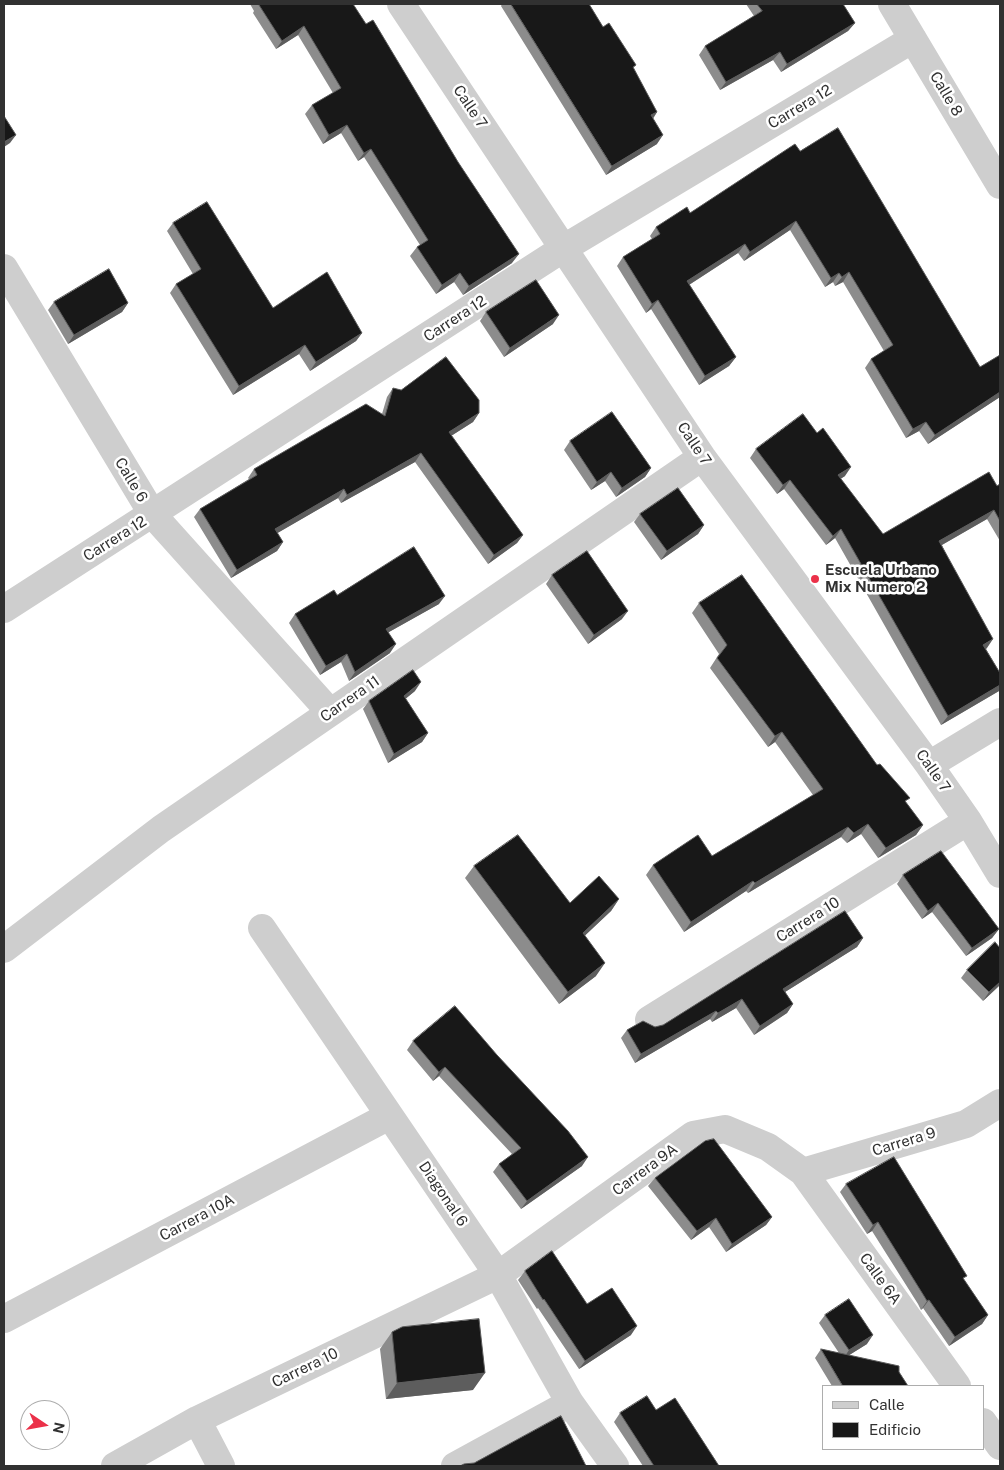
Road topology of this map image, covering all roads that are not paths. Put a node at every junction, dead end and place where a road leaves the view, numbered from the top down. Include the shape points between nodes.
1 (401, 4) edge
2 (892, 4) edge
3 (913, 39) junction
4 (1000, 185) edge
5 (564, 248) junction
6 (4, 268) edge
7 (702, 457) junction
8 (153, 515) junction
9 (4, 610) edge
10 (330, 712) junction
11 (1000, 722) edge
12 (929, 765) junction
13 (968, 821) junction
14 (1000, 874) edge
15 (262, 928) dead end
16 (4, 949) edge
17 (649, 1020) dead end
18 (1000, 1103) edge
19 (389, 1116) junction
20 (803, 1172) junction
21 (498, 1275) junction
22 (4, 1319) edge
23 (956, 1385) edge
24 (570, 1403) junction
25 (197, 1420) junction
26 (984, 1423) edge
27 (1000, 1446) edge
28 (115, 1466) edge
29 (221, 1466) edge
30 (455, 1466) edge
31 (615, 1466) edge

1 - 5 street, Calle 7
2 - 3 street, Calle 8
3 - 4 street, Calle 8
3 - 5 street, Carrera 12
5 - 7 street, Calle 7
5 - 8 street, Carrera 12
6 - 8 street, Calle 6
7 - 10 street, Carrera 11
7 - 12 street, Calle 7
8 - 9 street, Carrera 12
8 - 10 street, Calle 6
10 - 16 street, Carrera 11 via 161,829
11 - 12 street
12 - 13 street, Calle 7
13 - 14 street, Calle 7
13 - 17 street, Carrera 10
15 - 19 street, Diagonal 6
18 - 20 street, Carrera 9 via 966,1124
19 - 21 street, Diagonal 6
19 - 22 street, Carrera 10A
20 - 21 street, Carrera 9A via 768,1147 725,1129 693,1135
20 - 23 street, Calle 6A
21 - 24 street, Diagonal 6
21 - 25 street, Carrera 10
24 - 30 street
24 - 31 street, Diagonal 6
25 - 28 street, Carrera 10
25 - 29 street
26 - 27 street

